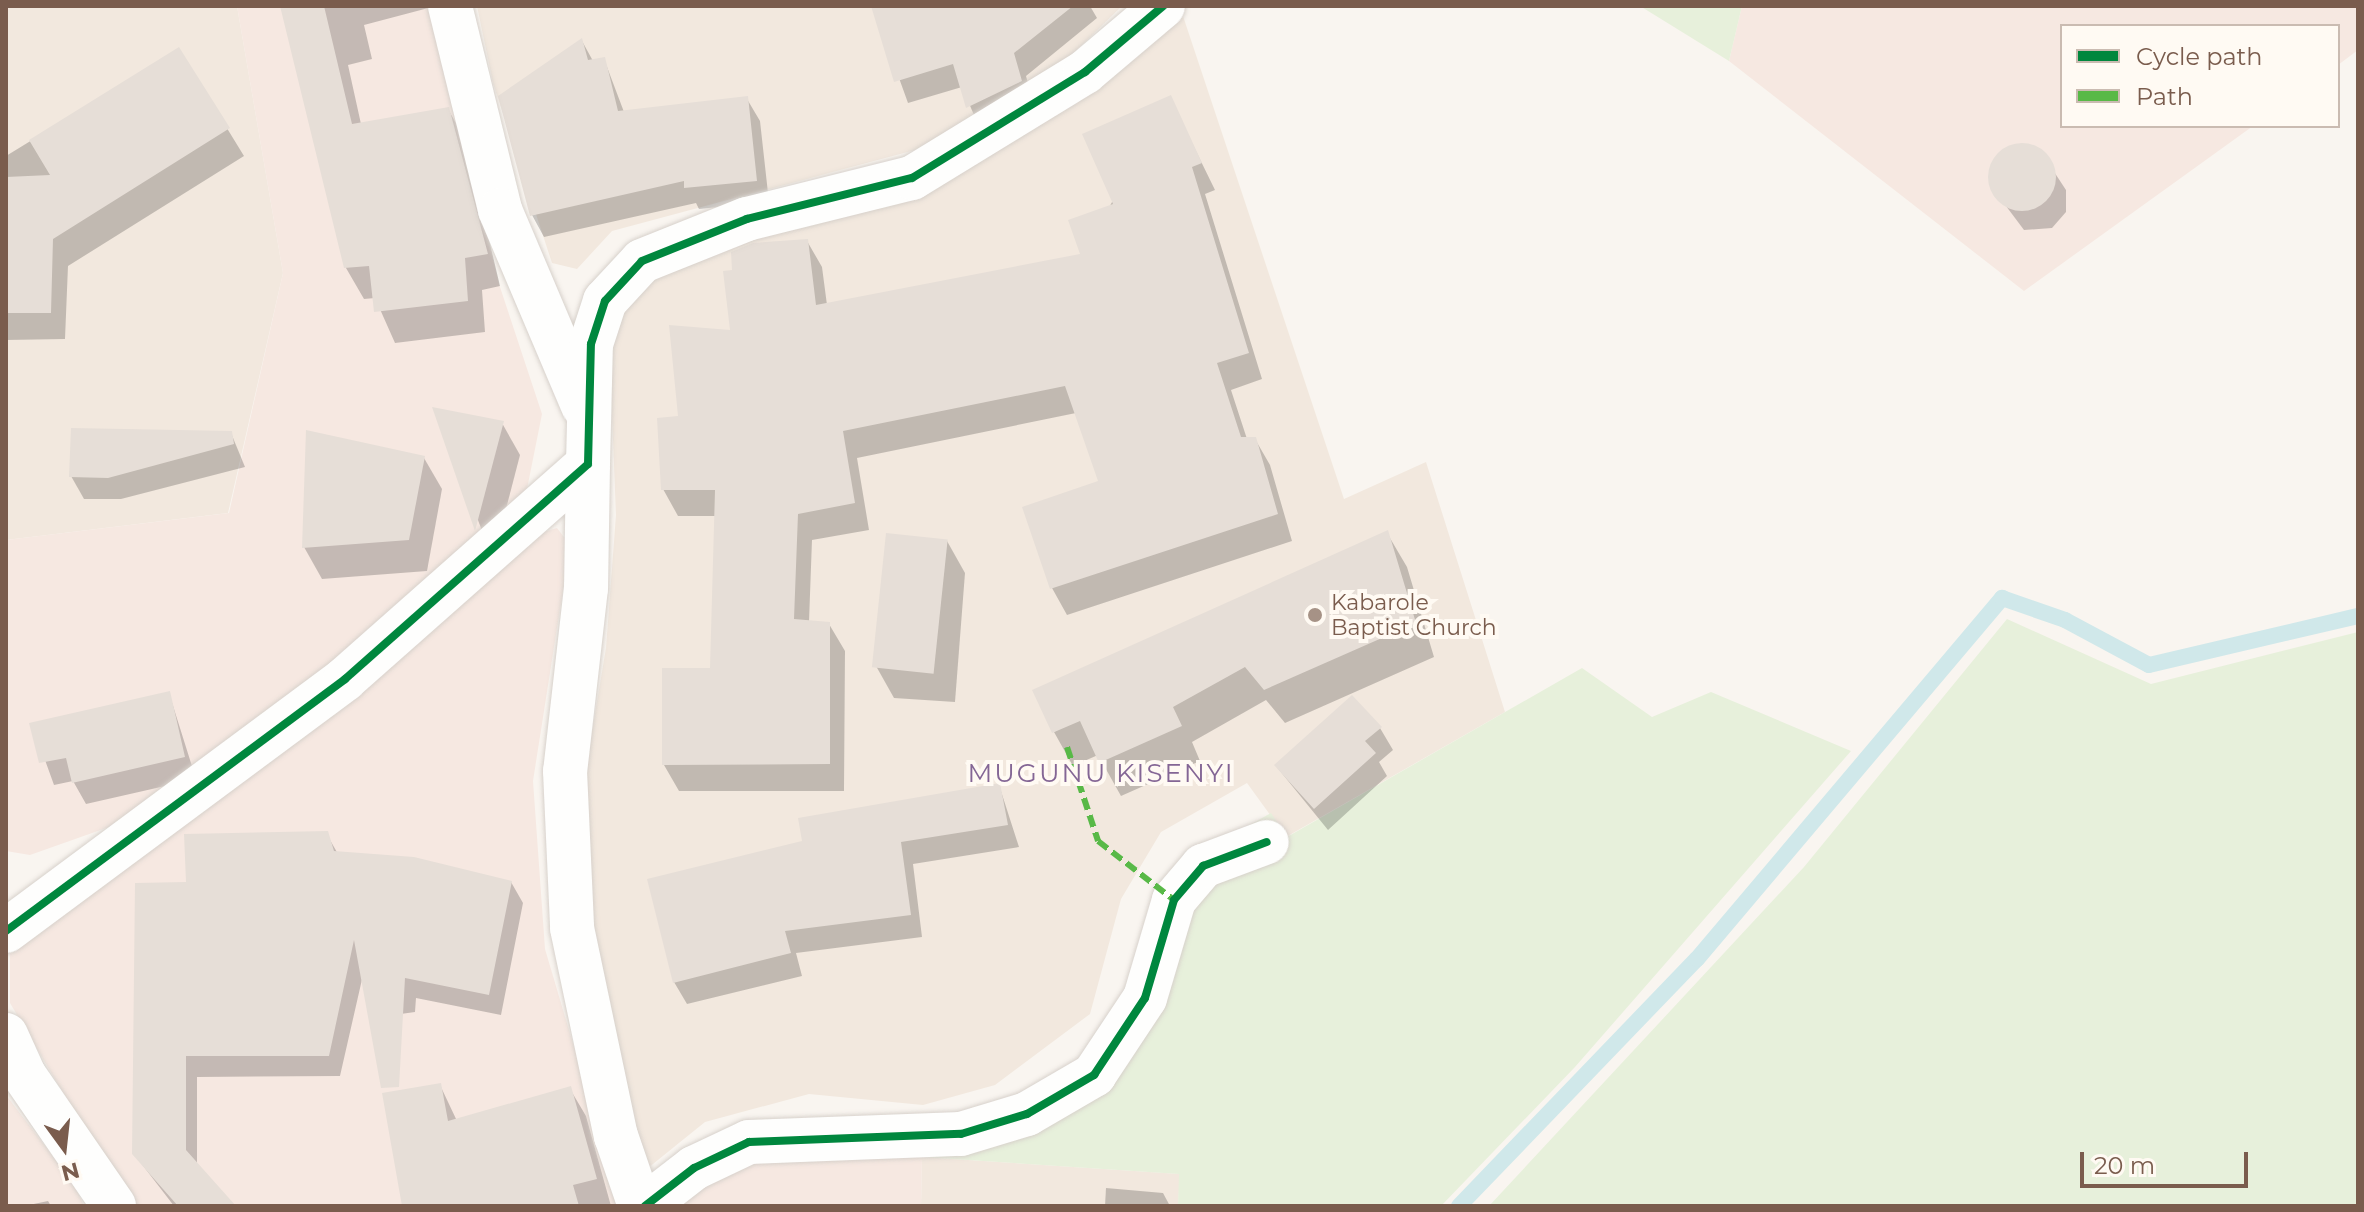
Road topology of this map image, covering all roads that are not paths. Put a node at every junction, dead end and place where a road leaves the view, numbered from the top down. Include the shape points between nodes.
1 (450, 6) edge
2 (1163, 6) edge
3 (589, 444) junction
4 (1267, 842) dead end
5 (6, 931) edge
6 (6, 1035) edge
7 (114, 1206) edge
8 (642, 1206) edge

1 - 3 street via 500,210
2 - 3 street via 1085,72 912,178 747,219 642,261 605,301 591,344
3 - 5 street via 345,679
3 - 8 street via 586,588 565,771 572,928 616,1136
4 - 8 street via 1203,866 1174,900 1145,998 1094,1075 1027,1114 961,1134 877,1132 749,1142 694,1168
6 - 7 street via 24,1075

